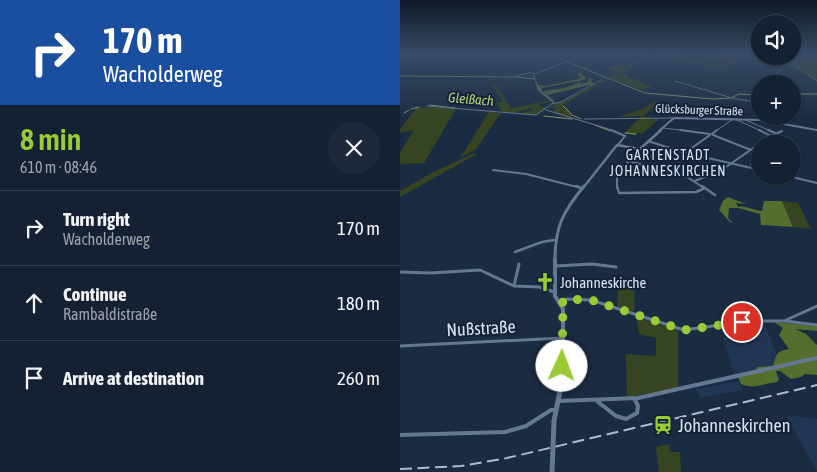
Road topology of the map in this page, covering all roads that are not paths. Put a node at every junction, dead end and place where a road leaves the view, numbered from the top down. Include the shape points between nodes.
1 (521, 75) edge
2 (535, 75) edge
3 (513, 77) dead end
4 (601, 80) dead end
5 (675, 81) dead end
6 (751, 101) edge
7 (555, 104) junction
8 (426, 106) dead end
9 (546, 110) junction
10 (674, 118) junction
11 (580, 119) junction
12 (734, 119) junction
13 (745, 120) junction
14 (751, 120) edge
15 (740, 122) junction
16 (793, 125) edge
17 (663, 128) junction
18 (817, 130) edge
19 (782, 131) dead end
20 (711, 134) junction
21 (775, 134) joint
22 (768, 135) edge
23 (648, 141) junction
24 (618, 145) junction
25 (639, 150) junction
26 (751, 150) joint
27 (686, 152) junction
28 (629, 160) junction
29 (731, 163) junction
30 (751, 168) edge
31 (493, 170) dead end
32 (801, 179) edge
33 (696, 181) junction
34 (817, 183) edge
35 (582, 188) junction
36 (705, 188) junction
37 (715, 195) dead end
38 (554, 238) junction
39 (515, 252) dead end
40 (520, 264) dead end
41 (554, 266) junction
42 (616, 267) dead end
43 (400, 272) edge
44 (514, 286) junction
45 (554, 292) junction
46 (561, 304) junction
47 (817, 306) edge
48 (785, 321) junction
49 (817, 326) edge
50 (563, 338) junction
51 (400, 346) edge
52 (817, 358) edge
53 (634, 398) junction
54 (558, 401) junction
55 (596, 401) junction
56 (556, 410) junction
57 (400, 435) edge
58 (552, 472) edge

1 - 3 street
2 - 7 street via 538,87
4 - 7 street
5 - 6 street
7 - 9 street
8 - 9 street via 534,115
9 - 11 street
10 - 11 street, Glücksburger Straße
10 - 12 street, Glücksburger Straße
10 - 17 street
11 - 24 street via 625,134
12 - 13 street, Glücksburger Straße
12 - 15 street
12 - 20 street
13 - 14 street, Glücksburger Straße
13 - 15 street
13 - 21 street
15 - 22 street
16 - 18 street, Glücksburger Straße
17 - 20 street
17 - 23 street
19 - 21 street
20 - 26 street
20 - 27 street
23 - 25 street
23 - 27 street
24 - 25 street
24 - 35 street
25 - 28 street
26 - 29 street
27 - 29 street
28 - 33 street
28 - 36 street via 617,174 619,193 696,192
29 - 30 street
29 - 33 street
31 - 35 street via 526,174
32 - 34 street
33 - 36 street
35 - 38 street via 565,211
36 - 37 street
38 - 39 street
38 - 41 street
40 - 44 street
41 - 42 street via 592,264
41 - 45 street
43 - 44 street via 431,274 480,270
44 - 45 street via 540,287
45 - 46 street
46 - 48 street via 566,299 584,299 684,330 736,322
46 - 50 street
47 - 48 street
48 - 49 street
50 - 51 street, Nußstraße
50 - 54 street
52 - 53 street
53 - 55 street
53 - 55 street via 637,413 626,419 616,416
54 - 55 street
54 - 56 street
56 - 57 street via 526,426 505,432
56 - 58 street

